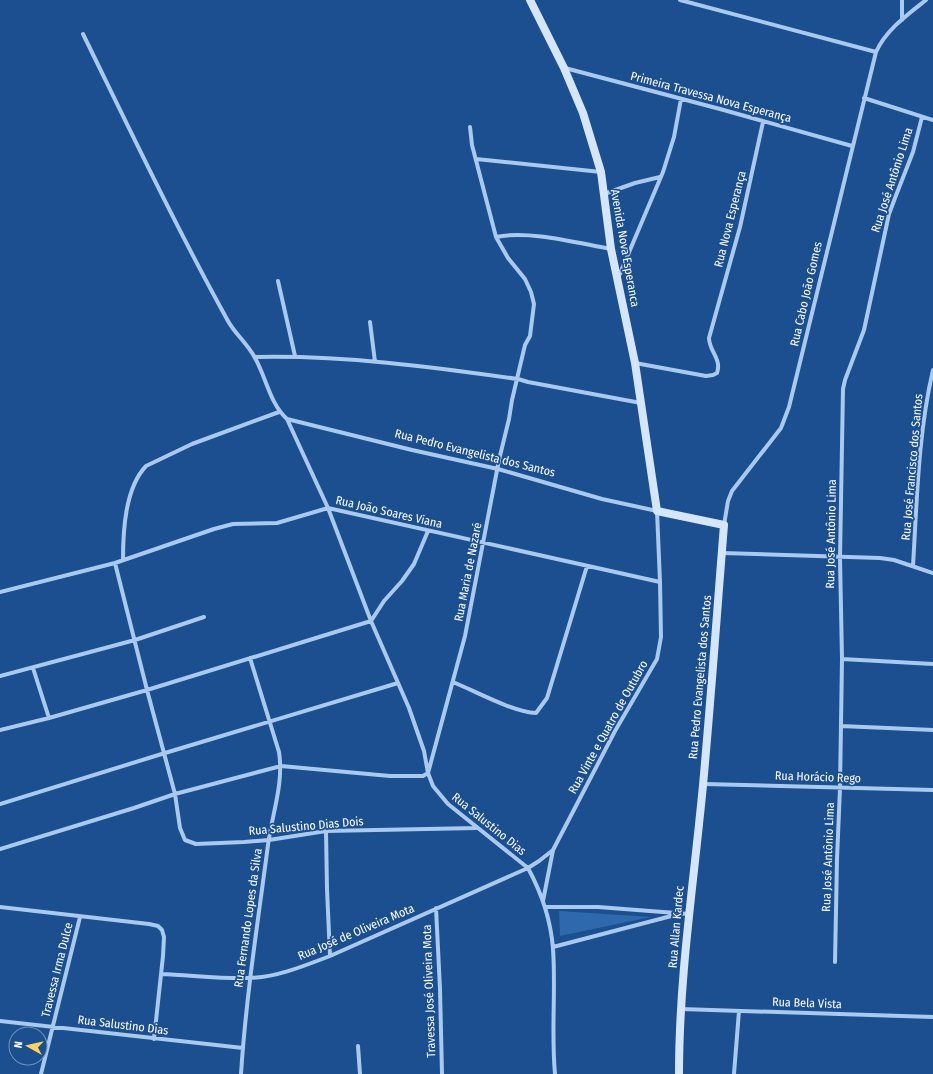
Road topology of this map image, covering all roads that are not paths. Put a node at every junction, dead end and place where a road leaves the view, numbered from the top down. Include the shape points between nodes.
1 (530, 0) edge
2 (680, 0) edge
3 (902, 0) edge
4 (926, 0) edge
5 (902, 20) junction
6 (83, 34) dead end
7 (876, 52) junction
8 (564, 68) junction
9 (864, 98) junction
10 (681, 99) junction
11 (922, 117) junction
12 (933, 120) edge
13 (763, 122) junction
14 (470, 127) dead end
15 (852, 146) junction
16 (476, 159) junction
17 (601, 172) junction
18 (660, 177) junction
19 (604, 194) junction
20 (496, 237) junction
21 (611, 249) junction
22 (617, 280) junction
23 (278, 281) dead end
24 (370, 322) dead end
25 (295, 356) junction
26 (255, 357) junction
27 (375, 362) junction
28 (635, 363) junction
29 (933, 370) edge
30 (518, 379) junction
31 (641, 403) junction
32 (279, 412) junction
33 (287, 419) junction
34 (498, 470) junction
35 (328, 508) junction
36 (656, 511) junction
37 (724, 525) junction
38 (428, 531) junction
39 (484, 543) junction
40 (722, 553) junction
41 (840, 558) junction
42 (123, 560) junction
43 (115, 563) junction
44 (587, 566) junction
45 (913, 566) junction
46 (933, 573) edge
47 (660, 582) junction
48 (0, 592) edge
49 (204, 616) dead end
50 (371, 621) junction
51 (136, 640) junction
52 (250, 658) junction
53 (842, 659) junction
54 (933, 664) edge
55 (33, 668) junction
56 (0, 676) edge
57 (453, 682) junction
58 (398, 684) junction
59 (147, 690) junction
60 (49, 718) junction
61 (269, 722) junction
62 (841, 726) junction
63 (0, 730) edge
64 (933, 730) edge
65 (165, 753) junction
66 (281, 766) junction
67 (428, 773) junction
68 (703, 784) junction
69 (840, 788) junction
70 (933, 790) edge
71 (176, 794) junction
72 (0, 804) edge
73 (477, 828) junction
74 (326, 831) junction
75 (269, 840) junction
76 (0, 849) edge
77 (553, 850) junction
78 (528, 868) junction
79 (543, 901) junction
80 (0, 907) edge
81 (545, 907) junction
82 (436, 908) junction
83 (685, 914) junction
84 (80, 917) junction
85 (553, 947) junction
86 (330, 956) junction
87 (835, 962) dead end
88 (161, 974) junction
89 (250, 978) junction
90 (681, 1009) junction
91 (739, 1011) junction
92 (933, 1017) edge
93 (0, 1021) edge
94 (53, 1027) junction
95 (154, 1039) junction
96 (358, 1046) dead end
97 (243, 1048) junction
98 (41, 1074) edge
99 (241, 1074) edge
100 (360, 1074) edge
101 (442, 1074) edge
102 (555, 1074) edge
103 (679, 1074) edge
104 (734, 1074) edge

1 - 8 main road, Avenida Nova Esperanca
2 - 7 street
3 - 5 street
4 - 5 street, Rua Cabo João Gomes
5 - 7 street, Rua Cabo João Gomes
6 - 26 street via 209,286 229,323
7 - 9 street, Rua Cabo João Gomes
8 - 10 street, Primeira Travessa Nova Esperança
8 - 17 main road, Avenida Nova Esperanca
9 - 11 street
9 - 15 street, Rua Cabo João Gomes
10 - 13 street, Primeira Travessa Nova Esperança
10 - 18 street via 674,137
11 - 12 street
11 - 41 street, Rua José Antônio Lima via 913,152 894,198 864,330 843,389
13 - 15 street, Primeira Travessa Nova Esperança
13 - 28 street, Rua Nova Esperança via 740,227 709,338 719,363 717,373 706,376
14 - 16 street, Rua Maria de Nazaré
15 - 37 street, Rua Cabo João Gomes via 789,407 781,428 732,491
16 - 17 street
16 - 20 street, Rua Maria de Nazaré
17 - 19 main road, Avenida Nova Esperanca
18 - 19 street
18 - 22 street
19 - 21 main road, Avenida Nova Esperanca
20 - 21 street via 544,238
20 - 30 street, Rua Maria de Nazaré via 508,258 525,279 534,304 530,336 525,345
21 - 22 main road, Avenida Nova Esperanca
22 - 28 main road, Avenida Nova Esperanca
23 - 25 street
24 - 27 street
25 - 26 street
25 - 27 street
26 - 32 street
27 - 30 street
28 - 31 main road, Avenida Nova Esperanca
29 - 45 street, Rua José Francisco dos Santos via 923,429
30 - 31 street
30 - 34 street, Rua Maria de Nazaré
31 - 36 main road, Avenida Nova Esperanca
32 - 33 street
32 - 42 street via 192,444 146,466 132,491 126,512
33 - 34 street, Rua Pedro Evangelista dos Santos
33 - 35 street, Rua Salustino Dias
34 - 36 street, Rua Pedro Evangelista dos Santos
34 - 39 street, Rua Maria de Nazaré
35 - 38 street, Rua João Soares Viana
35 - 42 street, Rua João Soares Viana via 277,523 233,524
35 - 50 street, Rua Salustino Dias
36 - 37 main road
36 - 47 street, Rua Vinte e Quatro de Outubro
37 - 40 main road, Rua Pedro Evangelista dos Santos
38 - 39 street, Rua João Soares Viana
38 - 50 street via 414,564
39 - 44 street, Rua João Soares Viana
39 - 57 street, Rua Maria de Nazaré
40 - 41 street
40 - 68 main road, Rua Pedro Evangelista dos Santos
41 - 45 street via 880,558
41 - 53 street, Rua José Antônio Lima
42 - 43 street, Rua João Soares Viana
43 - 48 street, Rua João Soares Viana
43 - 51 street, Rua Salustino Dias Dois
44 - 47 street, Rua João Soares Viana
44 - 57 street via 547,698 536,713 508,705
45 - 46 street
47 - 77 street, Rua Vinte e Quatro de Outubro via 661,637 657,659 615,731
49 - 51 street
50 - 52 street
50 - 58 street, Rua Salustino Dias
51 - 55 street
51 - 59 street, Rua Salustino Dias Dois
52 - 59 street
52 - 61 street, Rua Fernando Lopes da Silva
53 - 54 street
53 - 62 street, Rua José Antônio Lima
55 - 56 street
55 - 60 street
57 - 67 street, Rua Maria de Nazaré
58 - 61 street
58 - 67 street, Rua Salustino Dias via 419,734
59 - 60 street
59 - 65 street, Rua Salustino Dias Dois
60 - 63 street
61 - 65 street
61 - 66 street, Rua Fernando Lopes da Silva
62 - 64 street
62 - 69 street, Rua José Antônio Lima
65 - 71 street, Rua Salustino Dias Dois
65 - 72 street
66 - 67 street via 390,776 423,776
66 - 71 street
66 - 75 street, Rua Fernando Lopes da Silva via 280,785
67 - 73 street, Rua Salustino Dias via 438,794
68 - 69 street, Rua Horácio Rego
68 - 83 main road, Rua Allan Kardec
69 - 70 street, Rua Horácio Rego
69 - 87 street, Rua José Antônio Lima
71 - 75 street, Rua Salustino Dias Dois via 182,836 190,843
71 - 76 street
73 - 74 street, Rua Salustino Dias Dois
73 - 78 street, Rua Salustino Dias
74 - 75 street, Rua Salustino Dias Dois
74 - 86 street
75 - 89 street, Rua Fernando Lopes da Silva
77 - 78 street, Rua Vinte e Quatro de Outubro
77 - 79 street, Rua Vinte e Quatro de Outubro
78 - 79 street, Rua Vinte e Quatro de Outubro
78 - 82 street, Rua José de Oliveira Mota
79 - 81 street, Rua Vinte e Quatro de Outubro
80 - 84 street
81 - 83 street via 598,907
81 - 85 street, Rua Vinte e Quatro de Outubro
82 - 86 street, Rua José de Oliveira Mota
82 - 101 street, Travessa José Oliveira Mota
83 - 85 street
83 - 90 main road, Rua Allan Kardec
84 - 88 street via 158,926 164,937
84 - 94 street, Travessa Irma Dulce
85 - 102 street, Rua Vinte e Quatro de Outubro
86 - 89 street, Rua José de Oliveira Mota via 280,973
88 - 89 street, Rua José de Oliveira Mota
88 - 95 street
89 - 97 street, Rua Fernando Lopes da Silva
90 - 91 street, Rua Bela Vista
90 - 103 main road, Rua Allan Kardec
91 - 92 street, Rua Bela Vista
91 - 104 street
93 - 94 street, Rua Salustino Dias
94 - 95 street, Rua Salustino Dias
94 - 98 street, Travessa Irma Dulce
95 - 97 street, Rua Salustino Dias
96 - 100 street
97 - 99 street, Rua Fernando Lopes da Silva

